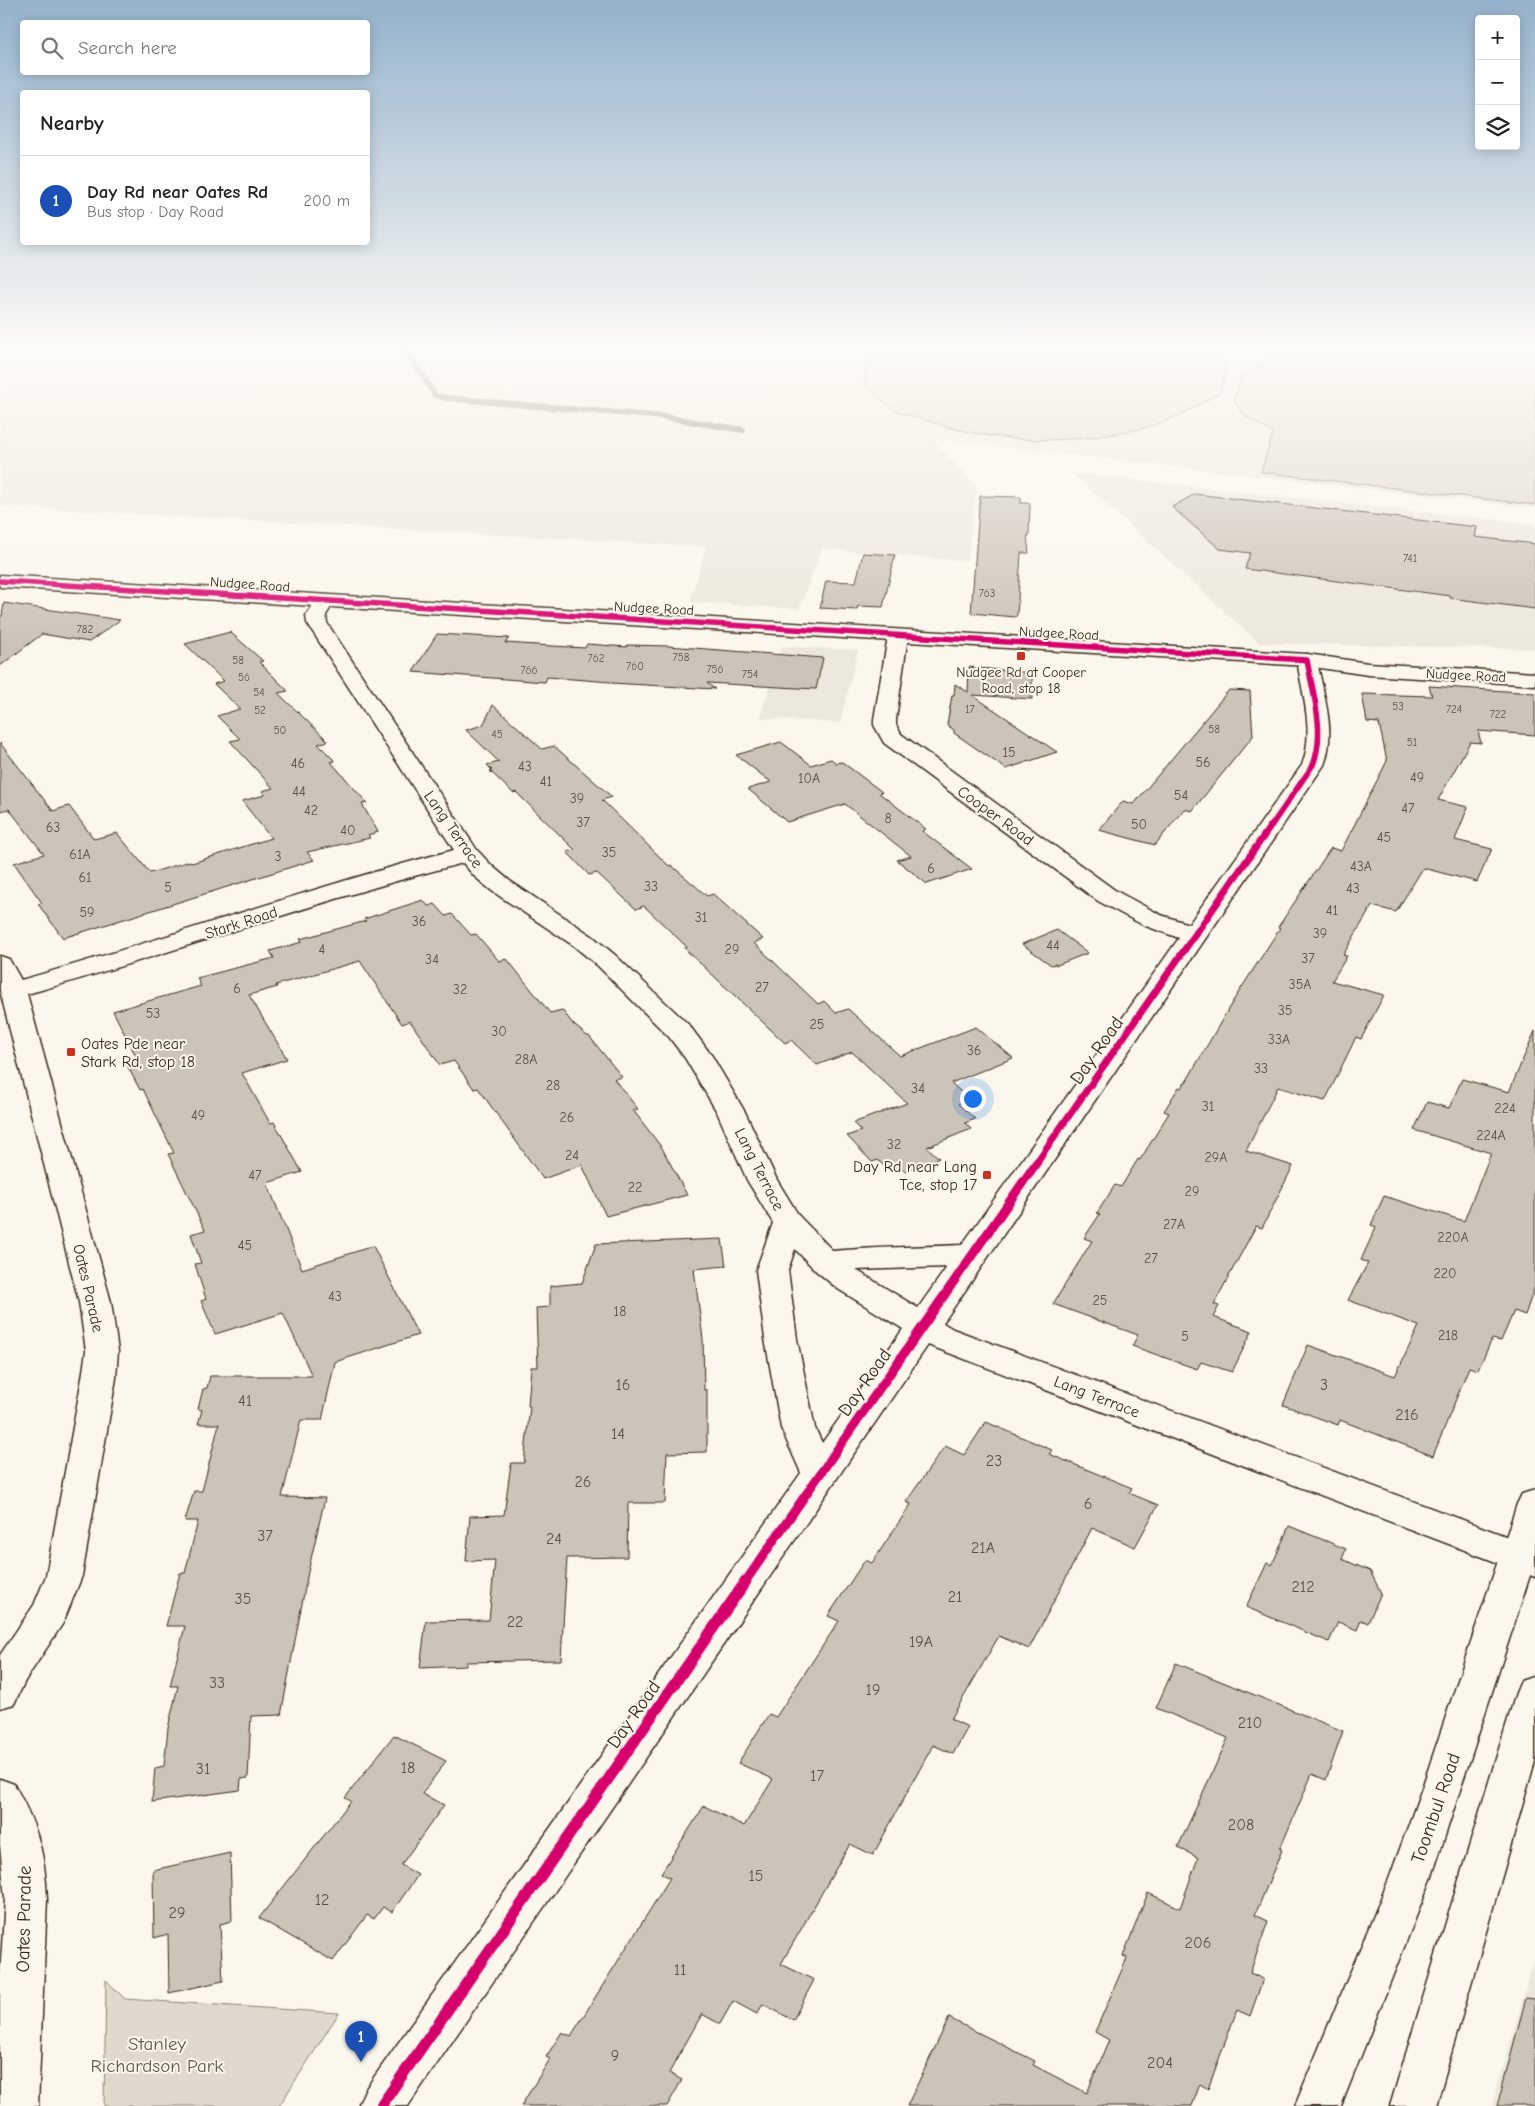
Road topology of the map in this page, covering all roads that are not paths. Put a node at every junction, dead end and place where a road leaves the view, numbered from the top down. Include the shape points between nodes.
1 (0, 581) edge
2 (325, 601) junction
3 (898, 636) junction
4 (1307, 660) junction
5 (1535, 663) edge
6 (1535, 680) edge
7 (468, 854) junction
8 (1195, 935) junction
9 (7, 977) edge
10 (788, 1223) junction
11 (974, 1255) junction
12 (826, 1262) junction
13 (922, 1327) junction
14 (819, 1475) junction
15 (1535, 1504) edge
16 (1526, 1559) edge
17 (0, 1692) edge
18 (1535, 1693) edge
19 (0, 1797) edge
20 (15, 2106) edge
21 (381, 2106) edge
22 (1318, 2106) edge
23 (1412, 2106) edge

1 - 2 street, Nudgee Road
2 - 3 street, Nudgee Road
2 - 7 street, Lang Terrace via 315,617 316,623
3 - 4 street, Nudgee Road
3 - 8 street, Cooper Road via 885,719 892,738 1107,896 1152,920
4 - 5 street, Nudgee Road via 1368,655
4 - 6 street, Nudgee Road via 1368,669
4 - 8 street, Day Road via 1319,734 1318,755
7 - 9 street, Stark Road via 384,876 113,962
7 - 10 street, Lang Terrace via 501,886 606,960 679,1031 731,1112 762,1180
8 - 11 street, Day Road
9 - 17 street, Oates Parade via 95,1302 102,1351 64,1576 50,1612
10 - 12 street, Lang Terrace
10 - 14 street via 772,1270 798,1428
11 - 12 street
11 - 13 street, Day Road
12 - 13 street, Lang Terrace via 849,1281
13 - 14 street, Day Road
13 - 16 street, Lang Terrace
14 - 21 street, Day Road
15 - 16 street, Toombul Road
16 - 22 street, Toombul Road via 1410,1879
18 - 23 street
19 - 20 street, Oates Parade via 21,1841 25,1865

